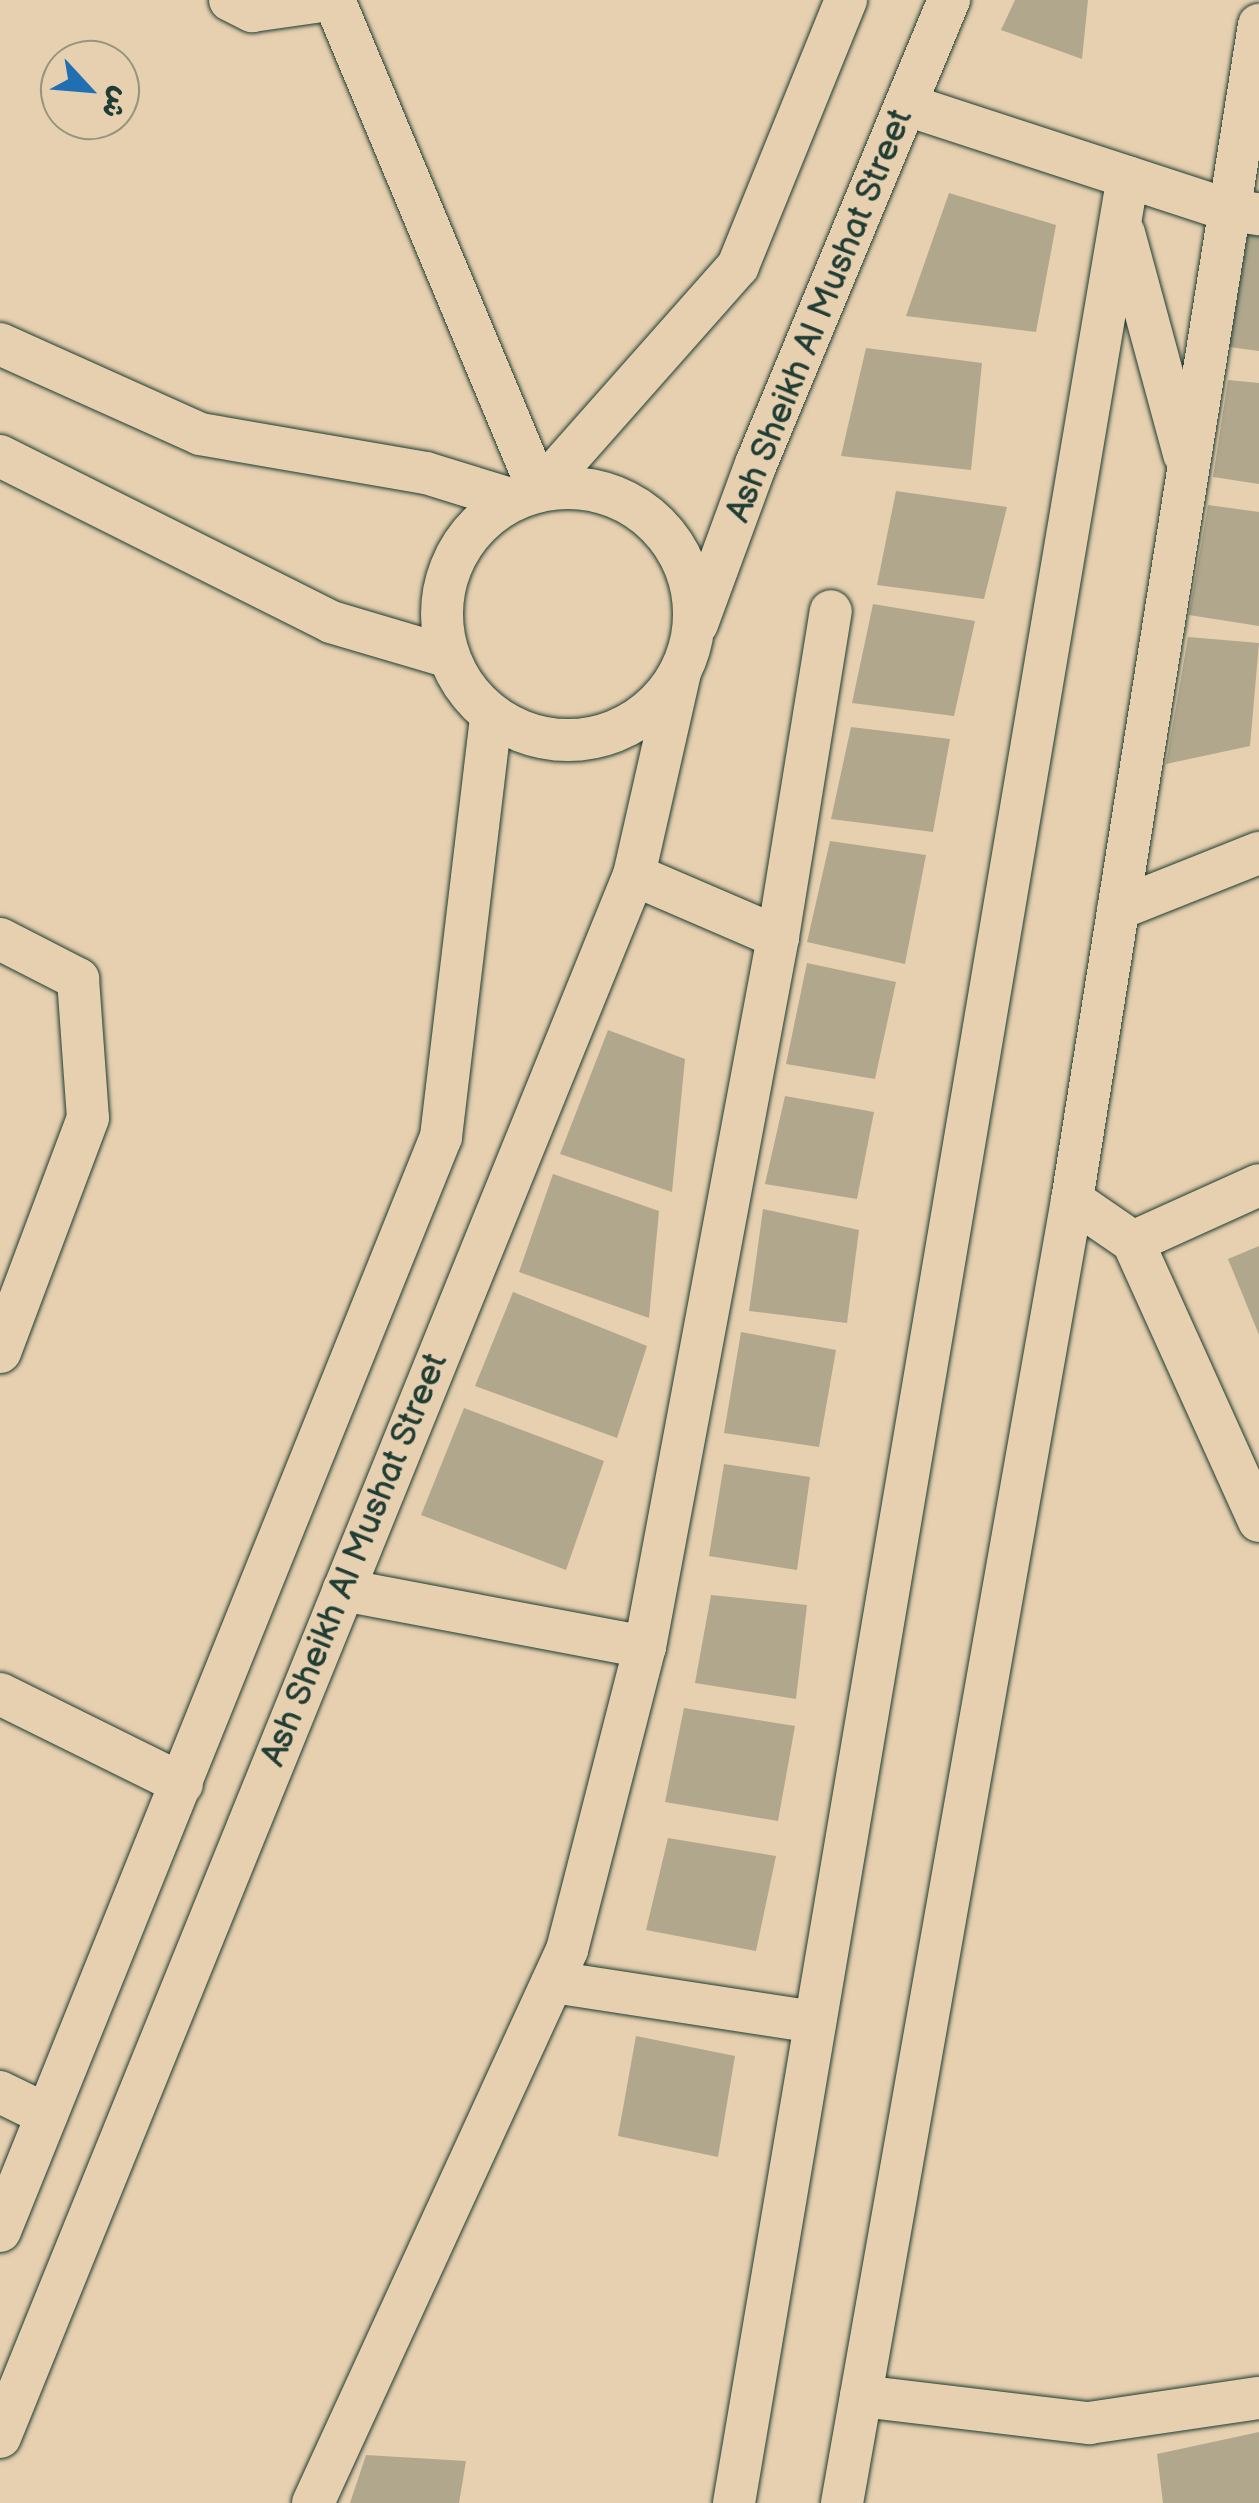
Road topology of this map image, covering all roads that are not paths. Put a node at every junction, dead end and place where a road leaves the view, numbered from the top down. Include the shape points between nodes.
1 (230, 0) edge
2 (331, 0) edge
3 (846, 0) edge
4 (949, 0) edge
5 (1259, 25) edge
6 (907, 105) junction
7 (1124, 197) junction
8 (1244, 212) edge
9 (0, 344) edge
10 (0, 456) edge
11 (1188, 469) junction
12 (526, 496) junction
13 (831, 610) dead end
14 (687, 653) junction
15 (448, 657) junction
16 (492, 716) junction
17 (1259, 852) edge
18 (634, 875) junction
19 (1118, 910) junction
20 (778, 937) junction
21 (0, 939) edge
22 (1259, 1186) edge
23 (1072, 1200) junction
24 (1134, 1242) junction
25 (8, 1308) edge
26 (0, 1352) edge
27 (1259, 1521) edge
28 (343, 1590) junction
29 (645, 1647) junction
30 (0, 1694) edge
31 (182, 1784) junction
32 (553, 1982) junction
33 (815, 2022) junction
34 (0, 2092) edge
35 (47, 2116) junction
36 (0, 2231) edge
37 (861, 2396) junction
38 (1259, 2398) edge
39 (0, 2437) edge
40 (313, 2503) edge
41 (734, 2503) edge
42 (842, 2503) edge

1 - 2 street via 252,11
2 - 12 street
3 - 12 street via 738,266
4 - 6 street, Ash Sheikh Al Mushat Street
5 - 8 street
6 - 7 street
6 - 14 street, Ash Sheikh Al Mushat Street via 756,464
7 - 8 street
7 - 11 street
7 - 33 street
8 - 11 street
9 - 12 street via 200,434
10 - 15 street via 331,622
11 - 19 street
12 - 14 street via 593,491 620,498 654,521 680,553 693,592
12 - 15 street via 482,521 459,550 445,584
13 - 20 street
14 - 16 street via 659,703 630,726 596,739 560,742 524,734
14 - 18 street, Ash Sheikh Al Mushat Street
15 - 16 street via 466,690
16 - 31 street via 441,1137
17 - 19 street
18 - 20 street
18 - 28 street, Ash Sheikh Al Mushat Street
19 - 23 street
20 - 29 street
21 - 25 street via 78,979 88,1118
22 - 24 street
23 - 24 street
23 - 37 street
24 - 27 street
25 - 26 street
28 - 29 street
28 - 39 street, Ash Sheikh Al Mushat Street
29 - 32 street via 568,1950
30 - 31 street
31 - 35 street
32 - 33 street
32 - 40 street
33 - 41 street
34 - 35 street
35 - 36 street
37 - 38 street via 1089,2423
37 - 42 street

